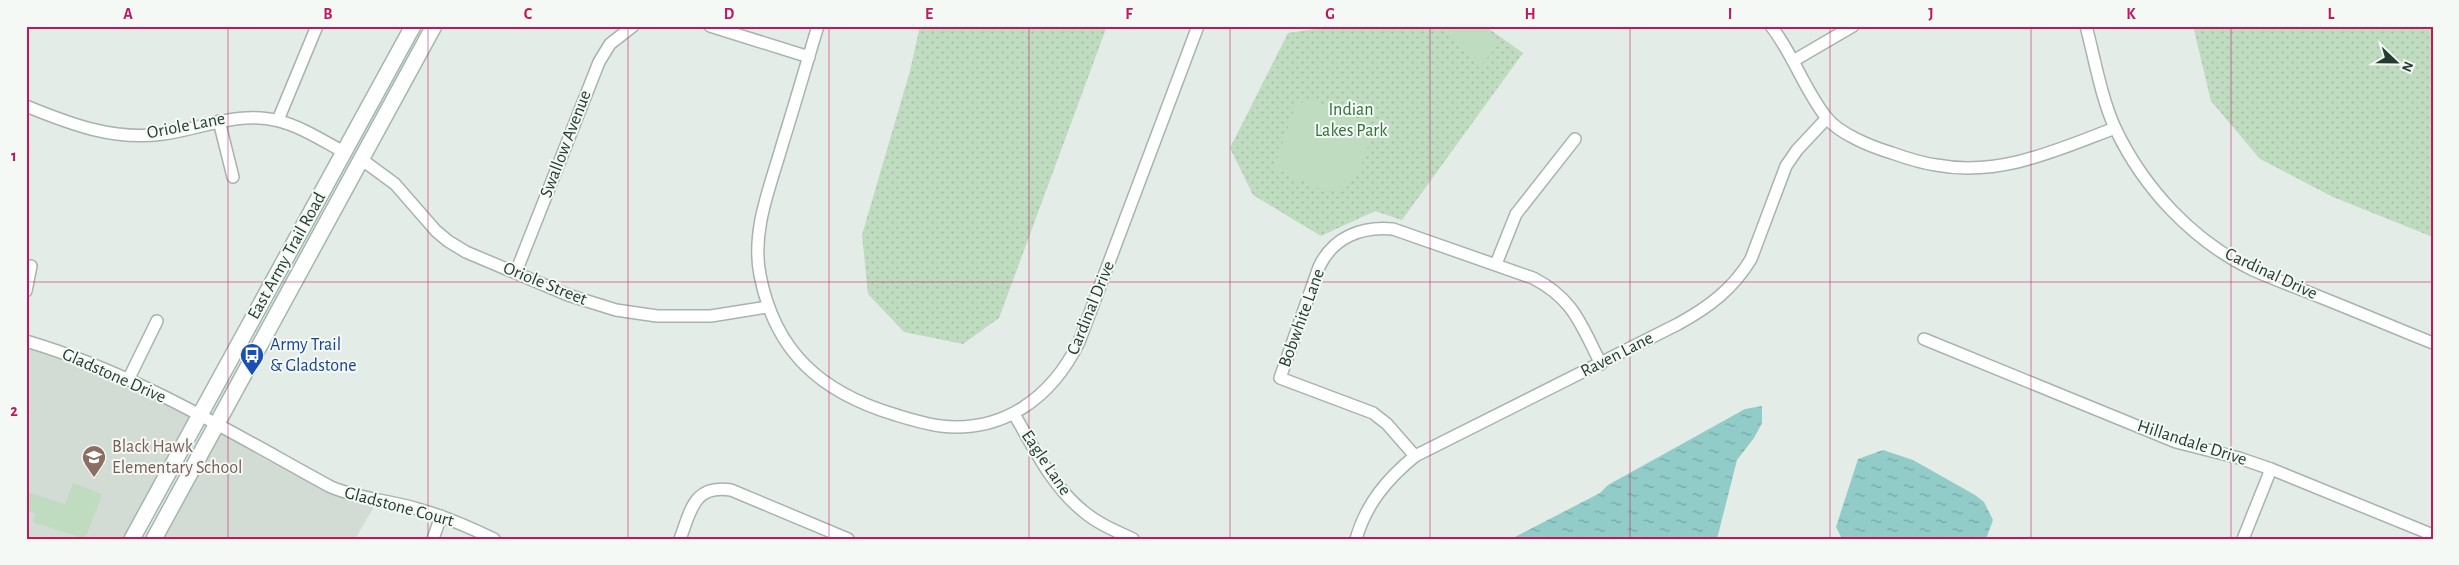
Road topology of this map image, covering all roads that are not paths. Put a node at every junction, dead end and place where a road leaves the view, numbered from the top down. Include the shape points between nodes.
1 (317, 26) edge
2 (413, 26) edge
3 (434, 26) edge
4 (633, 26) edge
5 (710, 26) edge
6 (818, 26) edge
7 (1198, 26) edge
8 (1771, 26) edge
9 (1853, 26) edge
10 (2086, 26) edge
11 (809, 57) junction
12 (1793, 61) junction
13 (26, 106) edge
14 (1827, 118) junction
15 (278, 120) junction
16 (219, 121) junction
17 (2115, 128) junction
18 (1575, 139) dead end
19 (344, 152) junction
20 (361, 159) junction
21 (233, 177) dead end
22 (1496, 264) junction
23 (32, 266) dead end
24 (516, 272) junction
25 (26, 291) edge
26 (767, 306) junction
27 (158, 321) dead end
28 (1924, 339) dead end
29 (26, 341) edge
30 (2433, 343) edge
31 (1601, 364) junction
32 (129, 378) junction
33 (1014, 414) junction
34 (200, 416) junction
35 (216, 425) junction
36 (1415, 456) junction
37 (2272, 469) junction
38 (441, 516) junction
39 (2433, 535) edge
40 (132, 539) edge
41 (154, 539) edge
42 (433, 539) edge
43 (494, 539) edge
44 (680, 539) edge
45 (848, 539) edge
46 (1133, 539) edge
47 (1356, 539) edge
48 (2243, 539) edge

1 - 15 street
2 - 19 main road, East Army Trail Road
3 - 20 main road, East Army Trail Road
4 - 24 street, Swallow Avenue via 610,44 599,62
5 - 11 street
6 - 11 street, Cardinal Drive
7 - 33 street, Cardinal Drive via 1080,342 1053,384
8 - 12 street
9 - 12 street
10 - 17 street, Cardinal Drive
11 - 26 street, Cardinal Drive via 760,227 760,273
12 - 14 street
13 - 16 street, Oriole Lane via 81,127 115,134 160,134
14 - 17 street via 1858,140 1882,151 1936,165 1963,168 2000,166 2028,160
14 - 31 street, Raven Lane via 1786,166 1757,245 1743,272 1730,288 1701,311
15 - 16 street, Oriole Lane via 242,117
15 - 19 street, Oriole Lane
16 - 21 street
17 - 30 street, Cardinal Drive via 2140,171 2162,200 2221,251 2253,270
18 - 22 street via 1516,214
19 - 34 main road, East Army Trail Road
20 - 24 street, Oriole Street via 395,184 448,241 466,252
20 - 35 main road, East Army Trail Road
22 - 31 street, Bobwhite Lane via 1533,278 1564,298
22 - 36 street, Bobwhite Lane via 1393,229 1376,228 1346,237 1329,251 1319,267 1280,378 1373,414 1387,424
23 - 25 street
24 - 26 street, Oriole Street via 591,303 657,316 711,316
26 - 33 street, Cardinal Drive via 782,336 801,362 822,381 859,403 940,426 978,425
27 - 32 street
28 - 37 street, Hillandale Drive via 2176,442
29 - 32 street, Gladstone Drive
31 - 36 street, Raven Lane
32 - 34 street, Gladstone Drive
33 - 46 street, Eagle Lane via 1046,468 1072,502 1097,521
34 - 35 street, Gladstone Court
34 - 40 main road, East Army Trail Road
35 - 38 street, Gladstone Court via 347,494
35 - 41 main road, East Army Trail Road
36 - 47 street, Raven Lane via 1383,486 1369,507
37 - 39 street, Hillandale Drive
37 - 48 street
38 - 42 street
38 - 43 street, Gladstone Court
44 - 45 street via 694,502 705,491 718,488 731,490

